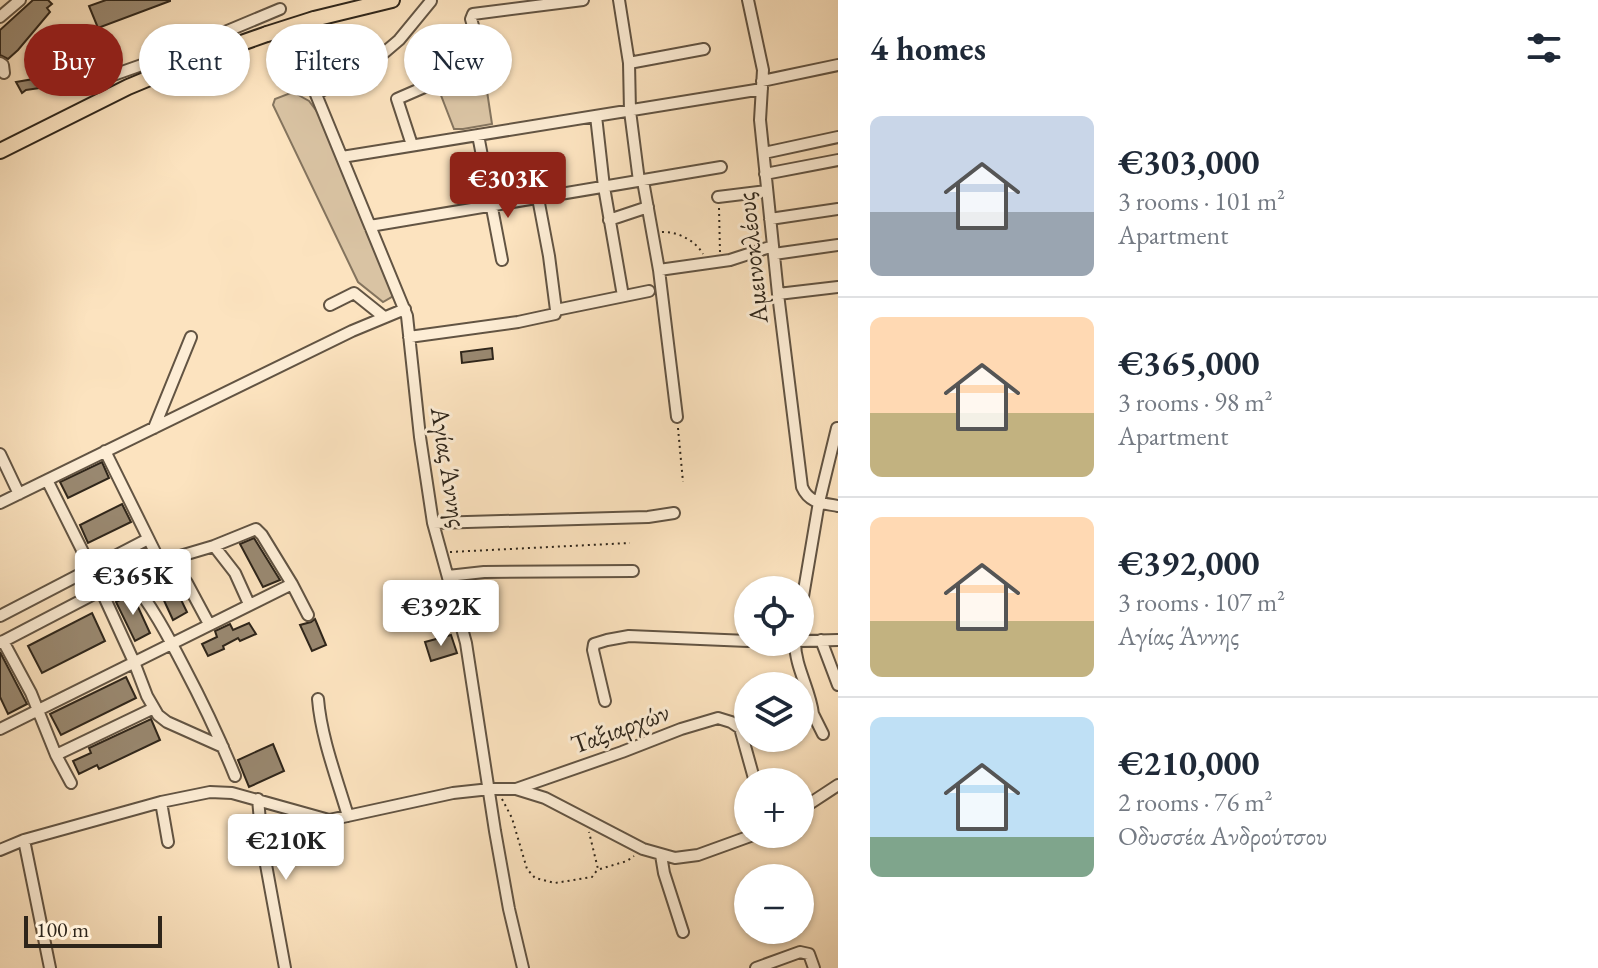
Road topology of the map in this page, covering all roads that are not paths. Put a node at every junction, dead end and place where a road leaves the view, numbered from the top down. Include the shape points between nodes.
1 (20, 0) edge
2 (392, 0) edge
3 (583, 0) edge
4 (619, 0) edge
5 (748, 0) edge
6 (431, 1) edge
7 (280, 8) edge
8 (0, 17) edge
9 (388, 49) edge
10 (704, 49) dead end
11 (629, 63) junction
12 (838, 65) edge
13 (123, 72) edge
14 (762, 85) junction
15 (317, 96) edge
16 (630, 111) junction
17 (596, 116) junction
18 (478, 135) junction
19 (838, 137) edge
20 (412, 145) junction
21 (0, 151) edge
22 (764, 153) junction
23 (342, 157) junction
24 (838, 160) edge
25 (721, 167) dead end
26 (765, 174) junction
27 (641, 181) junction
28 (604, 187) junction
29 (767, 191) junction
30 (718, 197) road end
31 (538, 198) junction
32 (492, 205) junction
33 (648, 207) junction
34 (838, 209) edge
35 (770, 219) junction
36 (609, 220) junction
37 (370, 226) junction
38 (838, 245) edge
39 (773, 250) junction
40 (502, 260) dead end
41 (659, 270) junction
42 (838, 287) edge
43 (649, 291) dead end
44 (778, 294) junction
45 (623, 296) junction
46 (330, 305) dead end
47 (405, 309) junction
48 (556, 310) junction
49 (384, 317) junction
50 (191, 337) dead end
51 (409, 337) junction
52 (677, 417) road end
53 (154, 428) junction
54 (837, 428) edge
55 (836, 446) edge
56 (105, 451) junction
57 (0, 454) edge
58 (47, 480) junction
59 (19, 494) junction
60 (819, 502) junction
61 (0, 503) edge
62 (838, 506) edge
63 (674, 513) dead end
64 (433, 523) junction
65 (148, 539) junction
66 (214, 546) junction
67 (164, 560) junction
68 (91, 568) junction
69 (633, 571) dead end
70 (128, 576) junction
71 (448, 576) junction
72 (806, 576) edge
73 (292, 584) junction
74 (101, 590) junction
75 (249, 604) junction
76 (308, 615) dead end
77 (0, 616) edge
78 (209, 624) junction
79 (734, 640) edge
80 (821, 640) junction
81 (838, 640) edge
82 (814, 641) edge
83 (2, 642) edge
84 (172, 643) junction
85 (134, 662) junction
86 (838, 685) edge
87 (318, 699) dead end
88 (605, 701) dead end
89 (154, 708) junction
90 (37, 711) junction
91 (814, 716) edge
92 (734, 723) edge
93 (0, 729) edge
94 (823, 734) dead end
95 (223, 747) junction
96 (56, 755) junction
97 (235, 776) dead end
98 (71, 783) dead end
99 (838, 785) edge
100 (493, 789) junction
101 (516, 789) junction
102 (258, 799) junction
103 (814, 801) edge
104 (161, 802) junction
105 (348, 816) junction
106 (24, 840) junction
107 (168, 842) dead end
108 (734, 842) edge
109 (0, 850) edge
110 (661, 855) junction
111 (683, 932) dead end
112 (772, 965) edge
113 (50, 968) edge
114 (285, 968) edge
115 (523, 968) edge
116 (756, 968) edge
117 (814, 968) edge

1 - 8 street
2 - 21 highway, bridge via 314,19 193,60
3 - 20 street via 473,14 482,62 397,99
4 - 11 street
5 - 14 street, Αμεινοκλέους
6 - 9 street
7 - 13 street
10 - 11 street
11 - 16 street
12 - 14 street
14 - 16 street
14 - 22 street, Αμεινοκλέους
15 - 23 street, Αγίας Άννης
16 - 17 street
16 - 27 street
17 - 18 street
17 - 28 street
18 - 20 street
18 - 32 street
19 - 22 street
20 - 23 street
22 - 26 street, Αμεινοκλέους
23 - 37 street, Αγίας Άννης
24 - 26 street
25 - 27 street
26 - 29 street, Αμεινοκλέους
27 - 28 street
27 - 33 street
28 - 31 street
28 - 36 street
29 - 30 street
29 - 35 street, Αμεινοκλέους
31 - 32 street
31 - 48 street
32 - 37 street
32 - 40 street
33 - 36 street
33 - 41 street
34 - 35 street
35 - 39 street, Αμεινοκλέους
36 - 45 street
37 - 47 street, Αγίας Άννης
38 - 39 street
39 - 41 street
39 - 44 street, Αμεινοκλέους
41 - 52 street
42 - 44 street
43 - 45 street
44 - 60 street, Αμεινοκλέους via 802,487 807,497
45 - 48 street
46 - 49 street via 354,293
47 - 49 street
47 - 51 street, Αγίας Άννης
48 - 51 street via 547,317
49 - 53 street
50 - 53 street
51 - 64 street, Αγίας Άννης
53 - 56 street
54 - 55 street
55 - 60 street
56 - 58 street
56 - 65 street
57 - 59 street
58 - 59 street
58 - 68 street
59 - 61 street
60 - 62 street
60 - 72 street
63 - 64 street
64 - 71 street, Αγίας Άννης
65 - 67 street
65 - 68 street
66 - 67 street
66 - 73 street via 256,529
66 - 75 street via 235,573
67 - 70 street
67 - 78 street via 187,583
68 - 77 street
69 - 71 street
70 - 74 street
70 - 84 street
71 - 100 street, Αγίας Άννης
73 - 75 street
73 - 76 street
74 - 83 street
74 - 85 street
75 - 78 street
78 - 84 street
79 - 88 street via 629,636 594,644
80 - 81 street
80 - 82 street
80 - 86 street
83 - 90 street
84 - 85 street
84 - 95 street
85 - 89 street
85 - 90 street
87 - 105 street
89 - 95 street via 167,722
89 - 96 street
90 - 93 street
90 - 96 street
91 - 94 street
92 - 101 street, Ταξιαρχών via 718,718 681,729
95 - 97 street
96 - 98 street
99 - 103 street
100 - 101 street
100 - 105 street
100 - 115 street, Αγίας Άννης via 509,909
101 - 110 street
102 - 104 street via 210,792
102 - 105 street via 329,820
102 - 114 street
104 - 106 street
104 - 107 street
106 - 109 street
106 - 113 street
108 - 110 street via 698,855
110 - 111 street
112 - 116 street
112 - 117 street via 800,952 809,954

